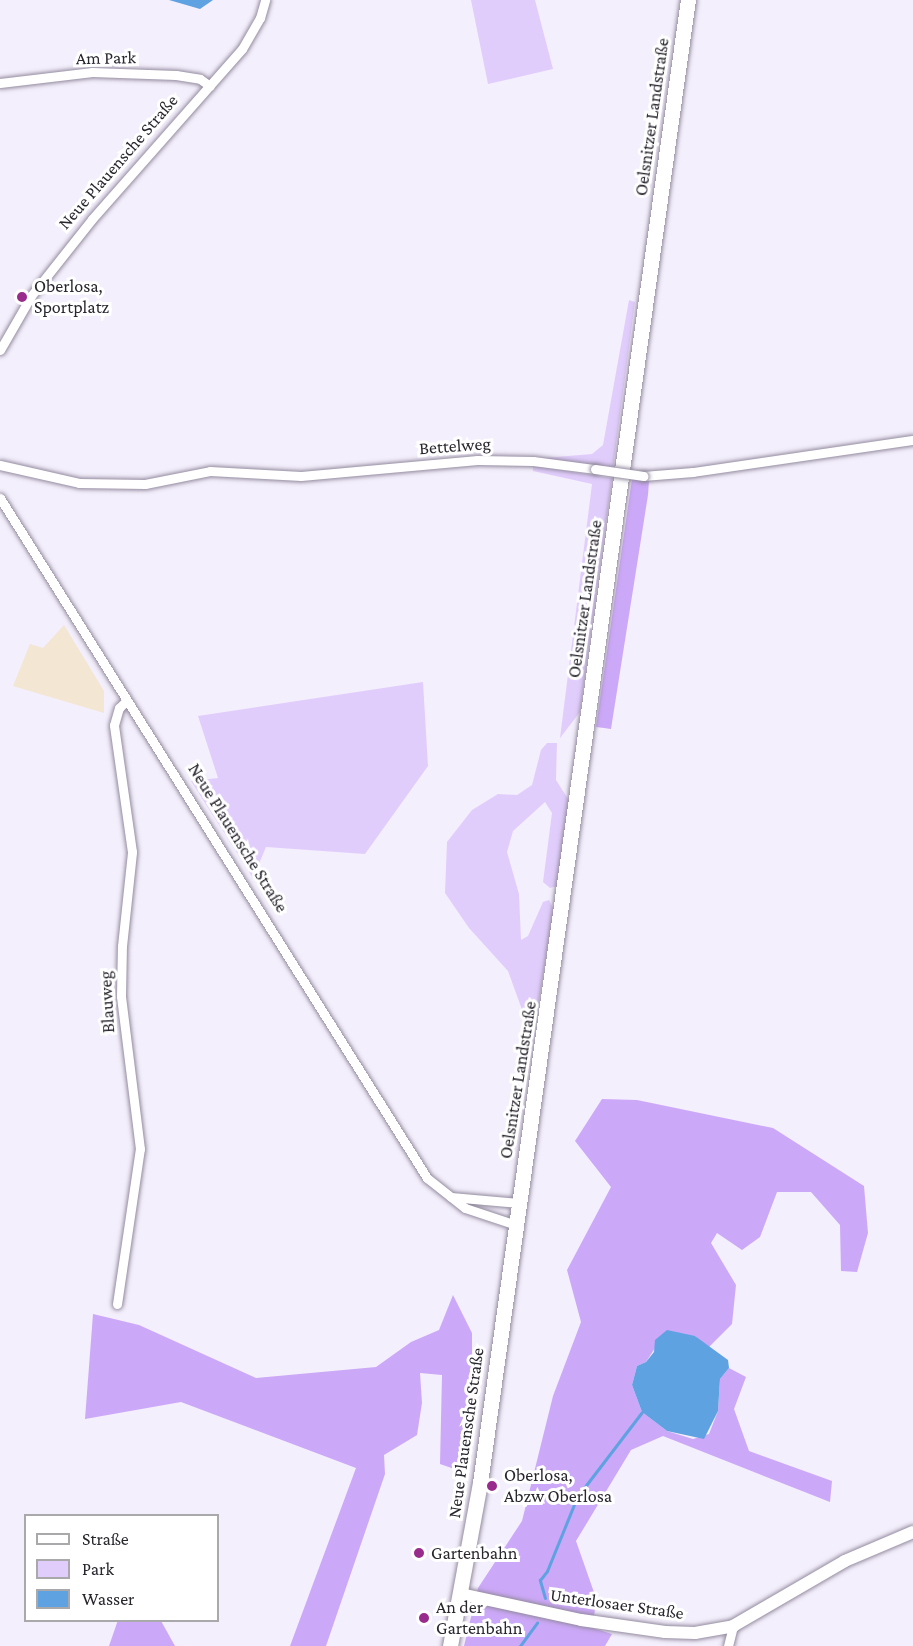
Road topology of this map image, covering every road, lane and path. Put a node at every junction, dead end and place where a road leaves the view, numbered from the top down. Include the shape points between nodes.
1 (265, 0) edge
2 (688, 0) edge
3 (0, 83) edge
4 (210, 86) junction
5 (0, 350) edge
6 (913, 440) edge
7 (0, 465) edge
8 (0, 498) edge
9 (125, 702) junction
10 (446, 1195) junction
11 (519, 1203) junction
12 (516, 1225) junction
13 (117, 1304) dead end
14 (913, 1532) edge
15 (461, 1594) junction
16 (733, 1626) junction
17 (450, 1646) edge
18 (728, 1646) edge

1 - 4 street, Neue Plauensche Straße via 260,18 242,49
2 - 11 main road, Oelsnitzer Landstraße
3 - 4 street, Am Park via 92,72 176,75 200,79
4 - 5 street, Neue Plauensche Straße via 38,288
6 - 7 street, Bettelweg, bridge via 643,476 533,461 477,460 301,476 210,471 146,484 79,483
8 - 9 street, Neue Plauensche Straße
9 - 10 street, Neue Plauensche Straße via 183,786 416,1161
9 - 13 street, Blauweg via 114,725 132,852 121,996 140,1149
10 - 11 street
10 - 12 street, Neue Plauensche Straße via 465,1208
11 - 12 main road, Neue Plauensche Straße
12 - 15 main road, Neue Plauensche Straße
14 - 16 street, Unterlosaer Straße via 845,1561
15 - 16 street, Unterlosaer Straße via 665,1632 695,1633
15 - 17 main road, Neue Plauensche Straße
16 - 18 street

